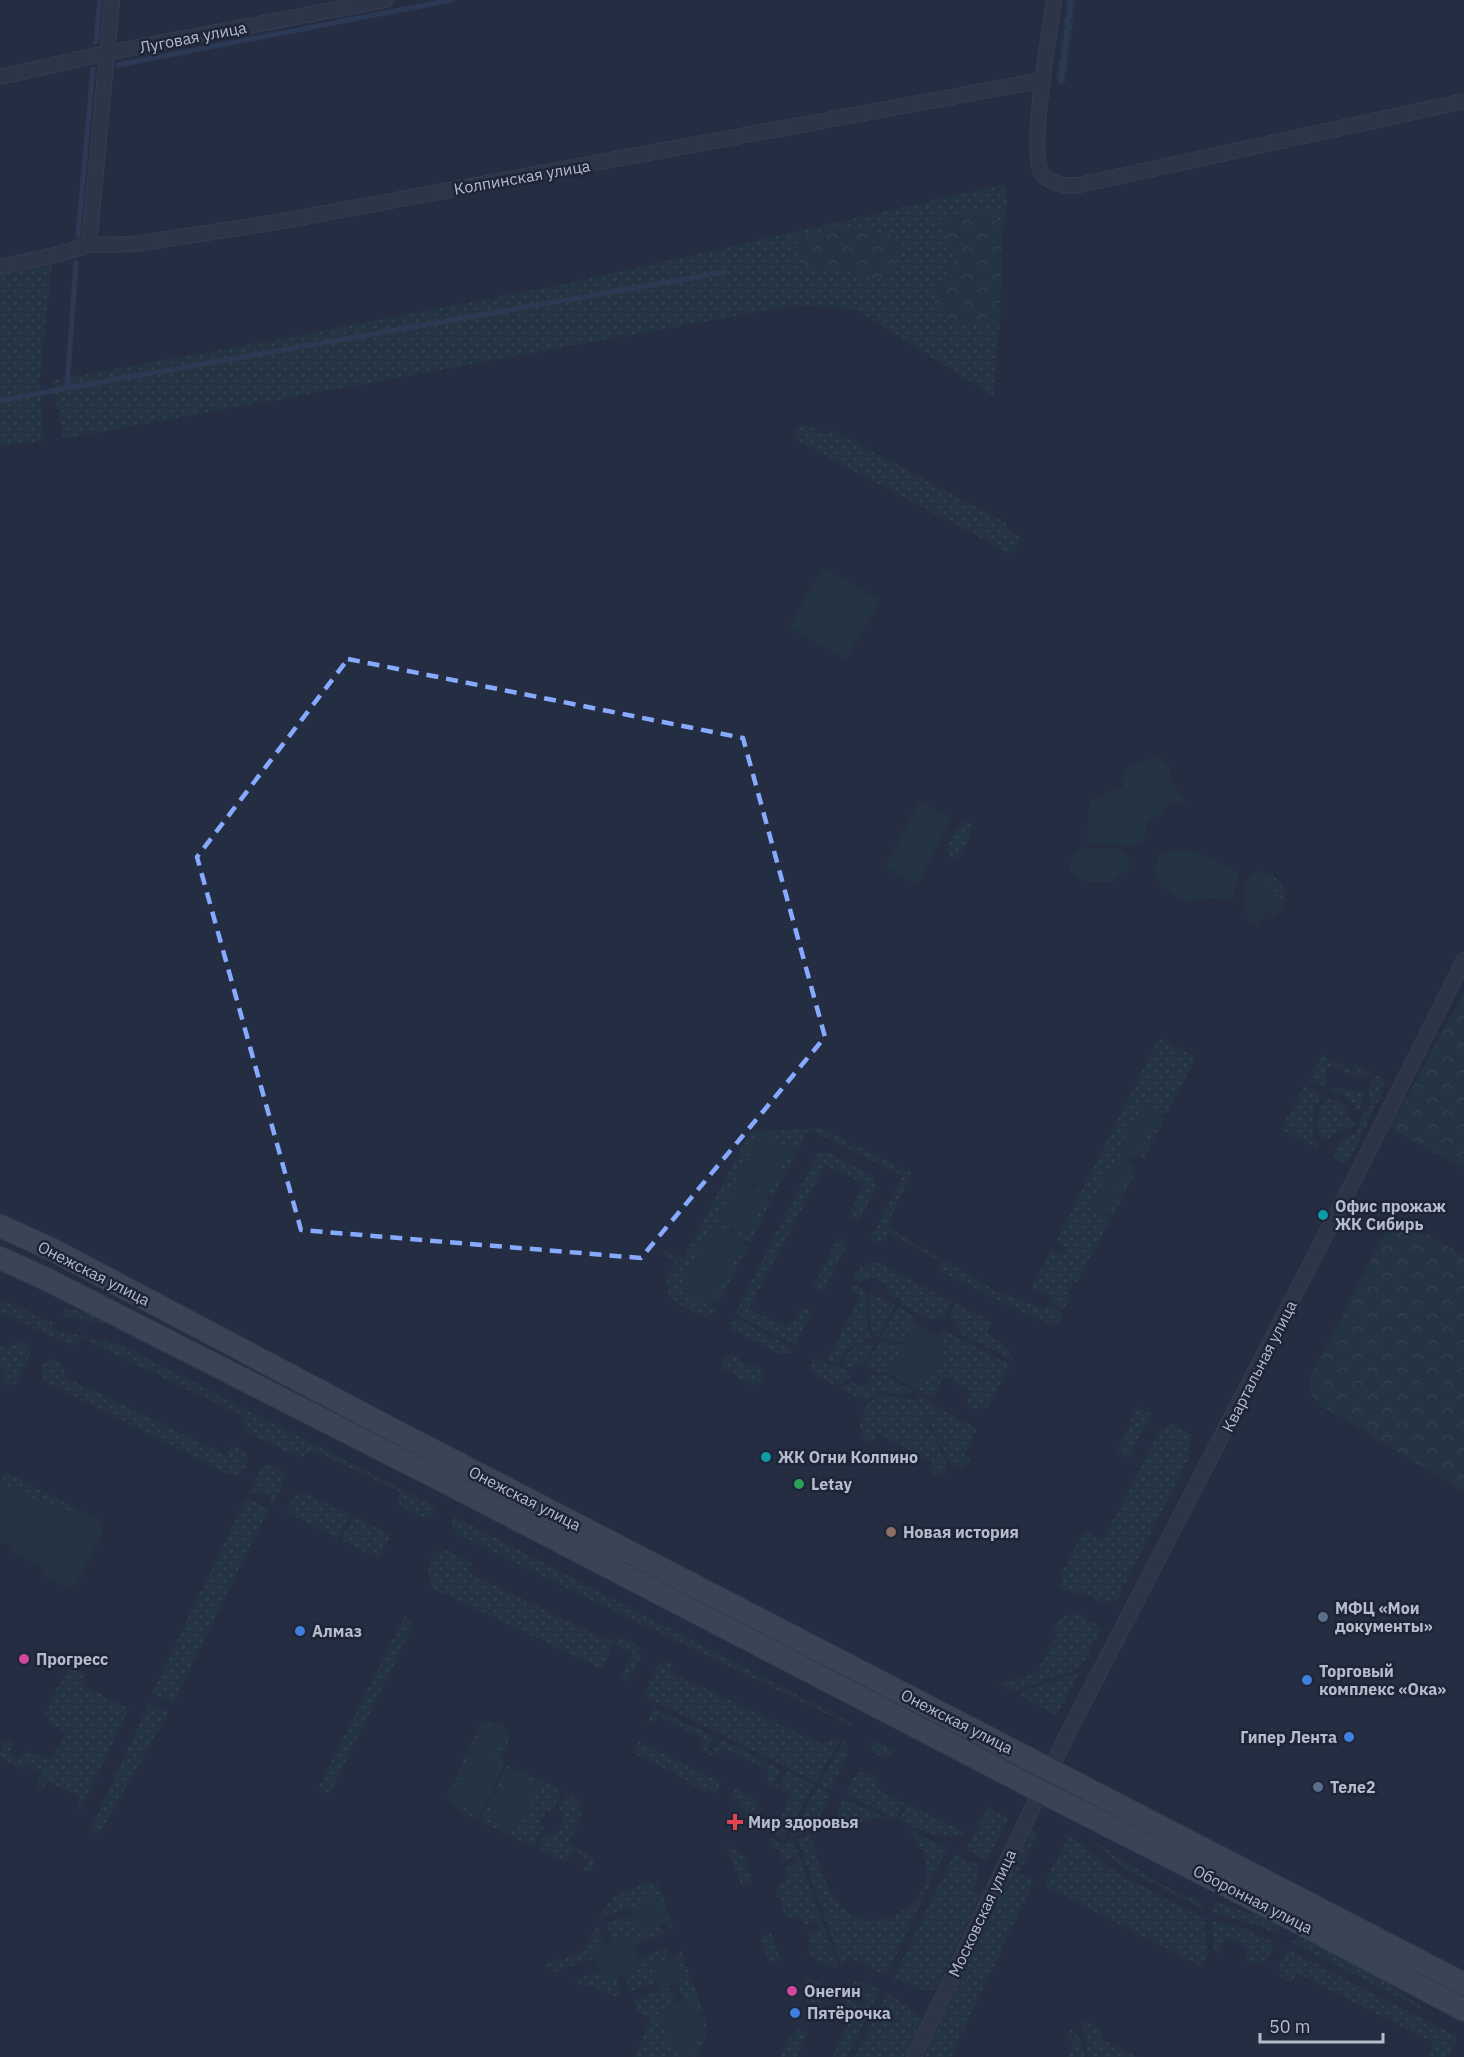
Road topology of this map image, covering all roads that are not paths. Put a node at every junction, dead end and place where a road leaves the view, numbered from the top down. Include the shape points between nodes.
1 (112, 0) edge
2 (386, 0) edge
3 (1054, 0) edge
4 (106, 53) junction
5 (0, 76) edge
6 (1043, 80) junction
7 (1464, 101) edge
8 (89, 245) junction
9 (0, 267) edge
10 (1464, 960) edge
11 (0, 1226) edge
12 (0, 1258) edge
13 (1051, 1769) junction
14 (1040, 1791) junction
15 (1464, 1984) edge
16 (1464, 2010) edge
17 (914, 2057) edge

1 - 4 street
2 - 4 street, Луговая улица
3 - 6 street
4 - 5 street, Луговая улица
4 - 8 street
6 - 7 street via 1038,164 1042,174 1072,186
6 - 8 street, Колпинская улица via 277,222 135,244
8 - 9 street, Колпинская улица
10 - 13 street, Квартальная улица
11 - 13 main road, Онежская улица via 55,1251
12 - 14 main road, Онежская улица via 447,1483
13 - 14 street, Московская улица
13 - 15 main road, Оборонная улица
14 - 16 main road, Оборонная улица
14 - 17 street, Московская улица

